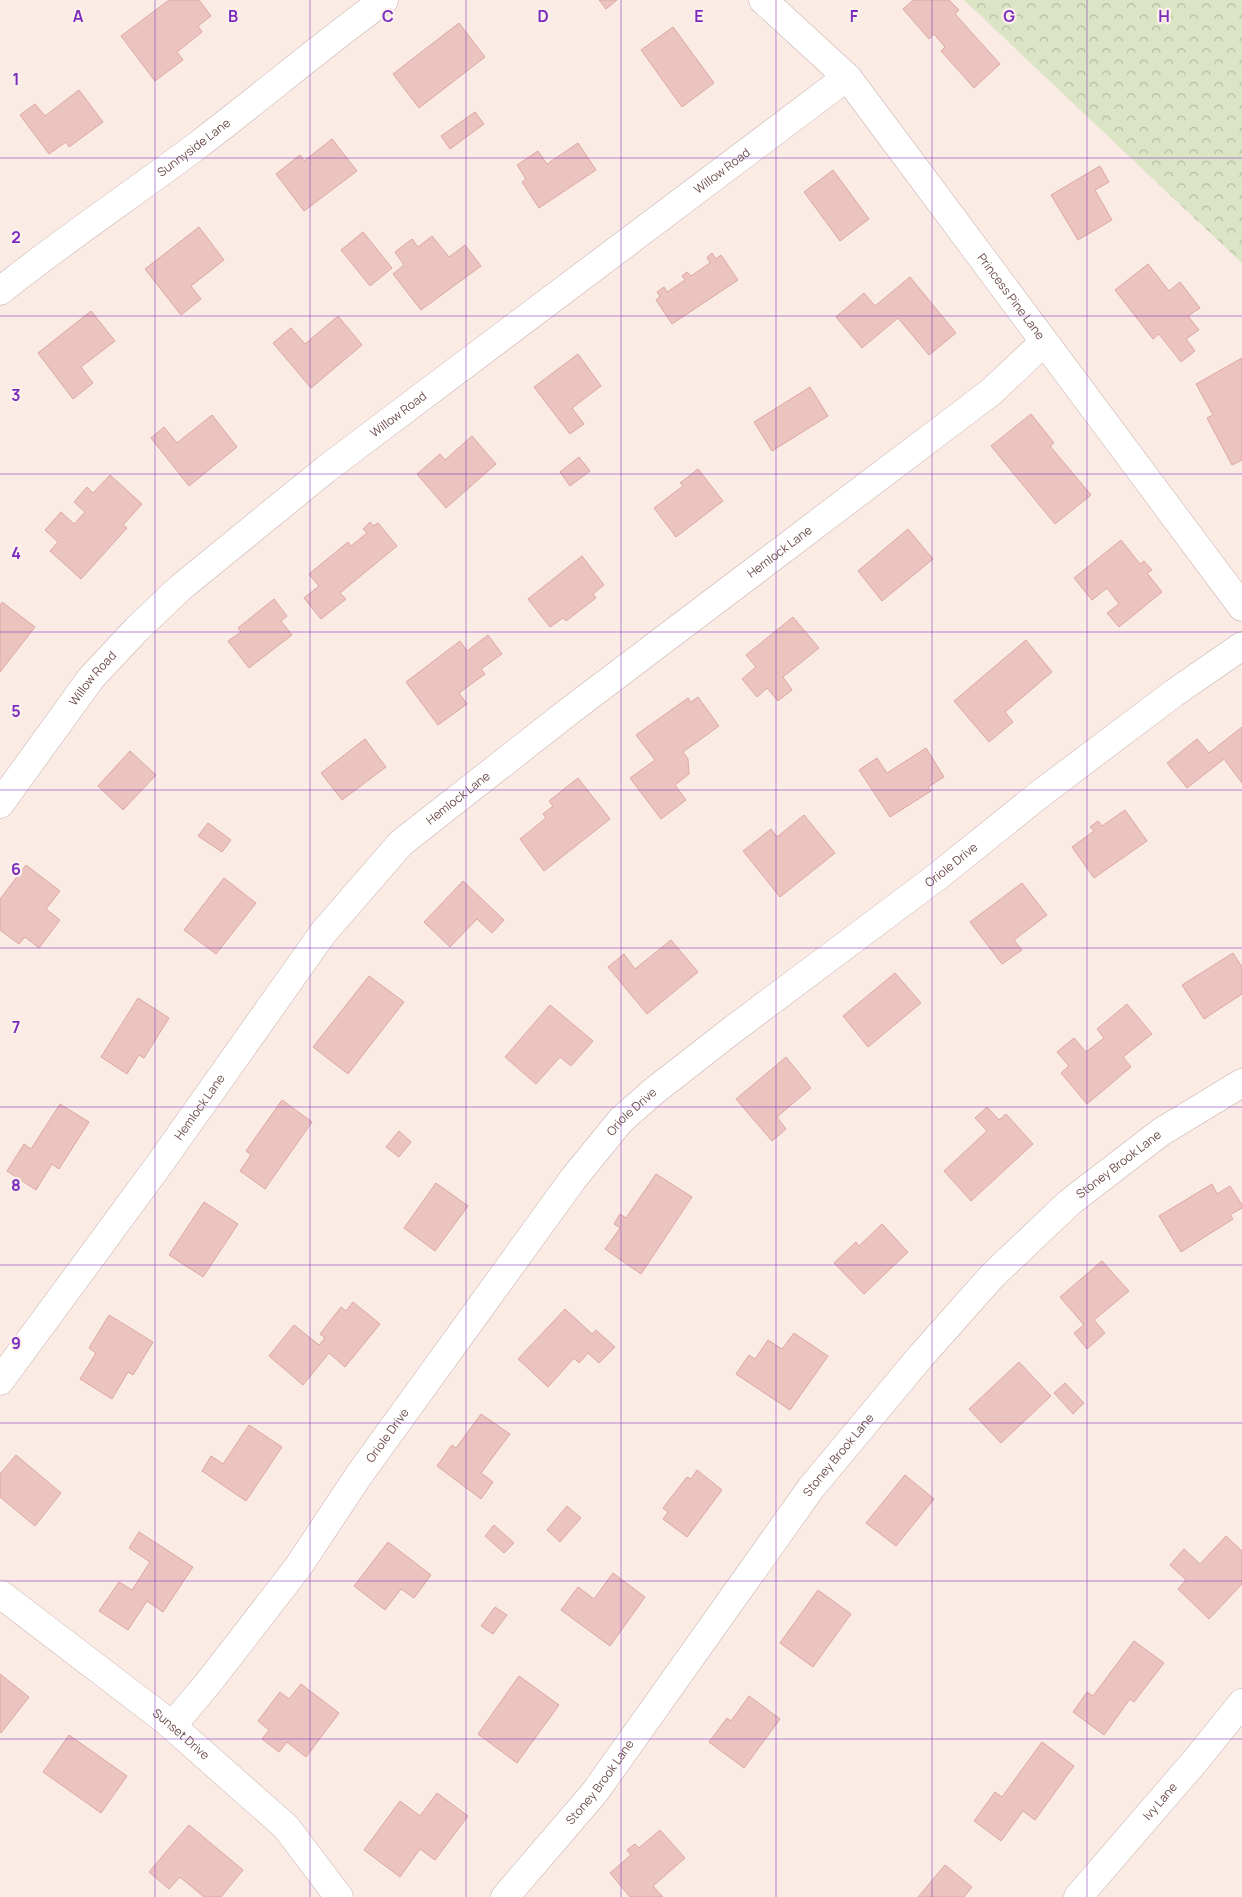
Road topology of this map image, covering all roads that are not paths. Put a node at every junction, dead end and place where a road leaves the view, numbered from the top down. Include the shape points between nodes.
1 (384, 0) edge
2 (763, 0) edge
3 (847, 77) junction
4 (0, 291) edge
5 (1044, 342) junction
6 (1242, 607) edge
7 (1242, 646) edge
8 (0, 804) edge
9 (1242, 1083) edge
10 (0, 1382) edge
11 (0, 1594) edge
12 (1242, 1703) edge
13 (172, 1726) junction
14 (340, 1897) edge
15 (505, 1897) edge
16 (1078, 1897) edge

1 - 4 street, Sunnyside Lane via 200,143
2 - 3 street, Princess Pine Lane
3 - 5 street, Princess Pine Lane
3 - 8 street, Willow Road via 326,469 180,588 91,678
5 - 6 street, Princess Pine Lane
5 - 10 street, Hemlock Lane via 991,392 572,709 401,843 323,933
7 - 13 street, Oriole Drive via 1040,794 938,876 731,1031 621,1120 573,1179 360,1475 298,1567
9 - 15 street, Stoney Brook Lane via 1160,1132 1070,1202 993,1275 811,1488 596,1792
11 - 13 street, Sunset Drive
12 - 16 street, Ivy Lane
13 - 14 street, Sunset Drive via 286,1826

